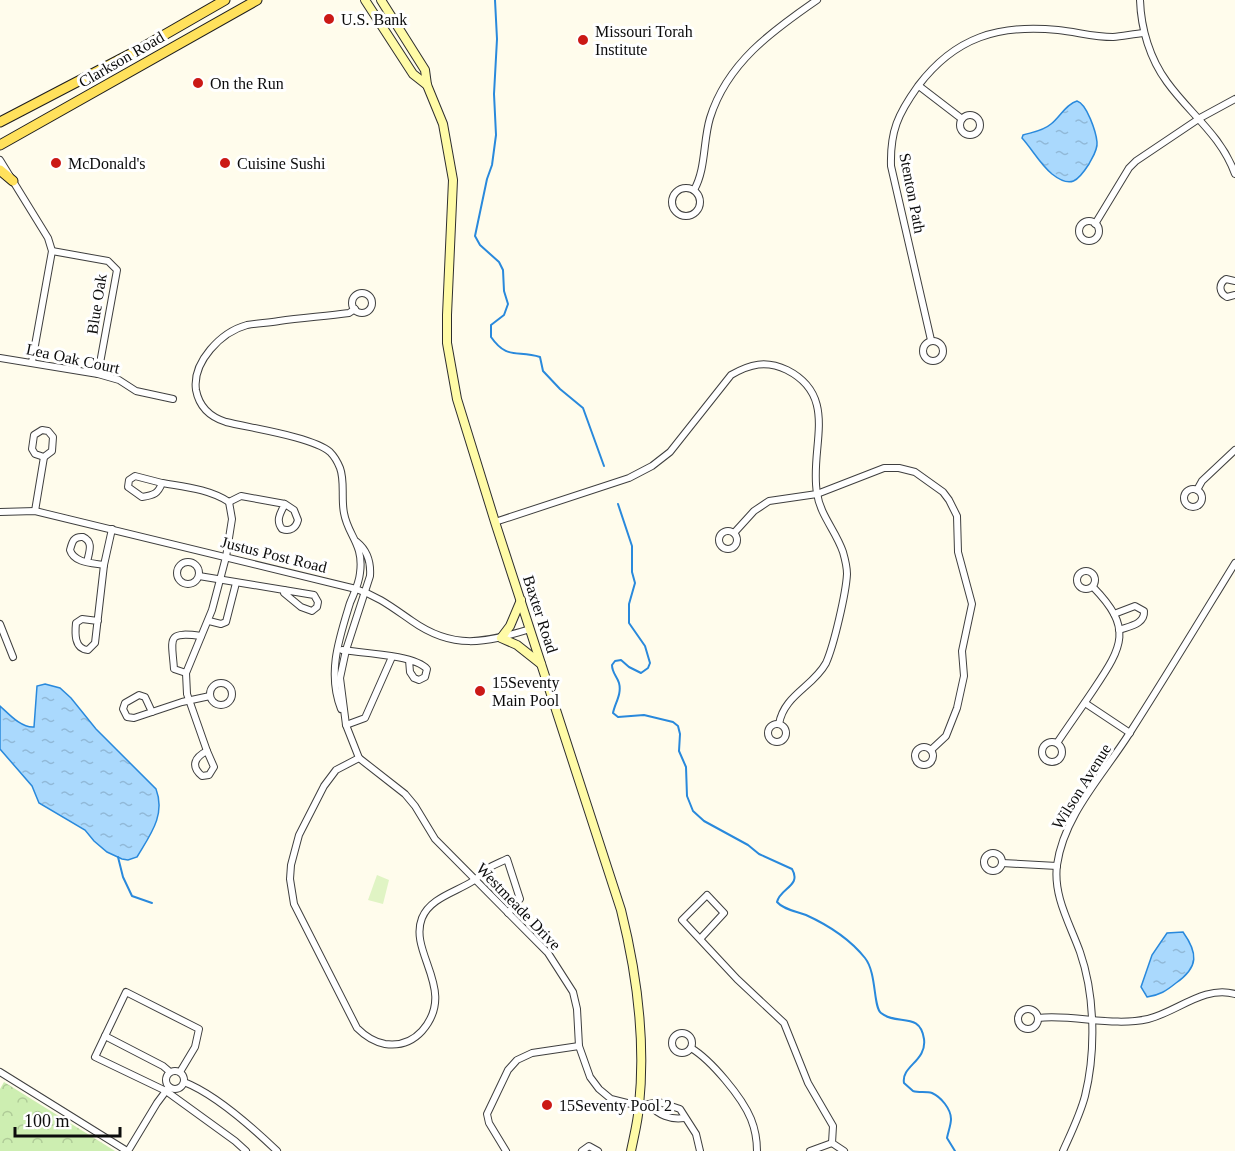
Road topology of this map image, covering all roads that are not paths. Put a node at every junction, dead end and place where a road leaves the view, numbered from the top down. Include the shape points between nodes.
1 (225, 0) edge
2 (257, 0) edge
3 (365, 0) edge
4 (381, 0) edge
5 (817, 0) edge
6 (1140, 0) edge
7 (1144, 33) junction
8 (427, 85) junction
9 (919, 86) junction
10 (1235, 99) edge
11 (1200, 118) junction
12 (962, 119) dead end
13 (0, 122) edge
14 (0, 145) edge
15 (0, 160) edge
16 (0, 170) edge
17 (1235, 174) edge
18 (13, 181) junction
19 (694, 190) junction
20 (1095, 224) dead end
21 (52, 251) junction
22 (1235, 281) edge
23 (1235, 295) edge
24 (355, 309) dead end
25 (931, 340) dead end
26 (0, 358) edge
27 (32, 362) junction
28 (98, 374) junction
29 (173, 399) dead end
30 (1235, 450) edge
31 (44, 457) junction
32 (162, 483) junction
33 (1197, 490) dead end
34 (817, 494) junction
35 (229, 502) junction
36 (285, 504) dead end
37 (35, 511) junction
38 (0, 512) edge
39 (495, 522) junction
40 (112, 530) junction
41 (734, 533) dead end
42 (357, 542) junction
43 (226, 557) junction
44 (87, 562) dead end
45 (1235, 564) edge
46 (104, 565) junction
47 (199, 576) dead end
48 (219, 581) junction
49 (236, 583) junction
50 (1093, 587) dead end
51 (356, 589) junction
52 (284, 590) junction
53 (364, 592) junction
54 (521, 599) junction
55 (1114, 614) junction
56 (98, 621) junction
57 (209, 621) junction
58 (0, 624) edge
59 (530, 629) junction
60 (1119, 630) junction
61 (201, 636) junction
62 (501, 638) junction
63 (337, 649) junction
64 (346, 650) junction
65 (13, 657) dead end
66 (392, 657) junction
67 (409, 660) dead end
68 (542, 664) junction
69 (186, 673) junction
70 (210, 696) dead end
71 (190, 700) junction
72 (1085, 703) junction
73 (152, 712) junction
74 (346, 723) junction
75 (779, 724) dead end
76 (1130, 733) junction
77 (1057, 744) dead end
78 (931, 750) dead end
79 (207, 751) dead end
80 (359, 758) junction
81 (1002, 863) dead end
82 (1057, 866) junction
83 (475, 880) junction
84 (508, 913) junction
85 (700, 939) junction
86 (1235, 994) edge
87 (1038, 1018) dead end
88 (1093, 1019) junction
89 (105, 1036) junction
90 (579, 1046) junction
91 (691, 1048) dead end
92 (170, 1072) junction
93 (180, 1072) junction
94 (1, 1075) edge
95 (184, 1082) junction
96 (168, 1089) junction
97 (650, 1105) junction
98 (639, 1106) junction
99 (684, 1118) junction
100 (832, 1143) junction
101 (127, 1151) edge
102 (246, 1151) edge
103 (277, 1151) edge
104 (506, 1151) edge
105 (582, 1151) edge
106 (598, 1151) edge
107 (631, 1151) edge
108 (700, 1151) edge
109 (757, 1151) edge
110 (810, 1151) edge
111 (844, 1151) edge
112 (1063, 1151) edge

1 - 13 main road, Clarkson Road
2 - 14 main road, Clarkson Road
3 - 8 main road, Baxter Road via 413,74
4 - 8 main road, Baxter Road via 425,70
5 - 19 street via 760,42 731,77 710,118 700,179
6 - 7 street
7 - 9 street, Stenton Path via 1112,37 1033,28 1004,31 957,48
7 - 11 street via 1157,68
8 - 39 main road, Baxter Road via 443,124 453,180 447,343 458,399
9 - 12 street
9 - 25 street, Stenton Path via 896,123 891,166
10 - 11 street
11 - 17 street via 1223,148
11 - 20 street via 1129,168
15 - 18 street
16 - 18 main road
18 - 21 street
19 - 19 street via 682,188 675,193 673,206 678,213 691,215 698,210 700,201
21 - 27 street
21 - 28 street, Blue Oak via 108,261 117,270
22 - 23 street via 1226,279 1220,288 1227,297
24 - 42 street via 349,313 246,325 209,351 198,370 196,385 202,405 219,420 313,443 331,453 342,475 344,517
26 - 27 street, Lea Oak Court
27 - 28 street, Lea Oak Court
28 - 29 street, Lea Oak Court via 119,380 136,391
30 - 33 street
31 - 31 street via 52,451 53,438 42,430 34,435 32,448
31 - 37 street
32 - 32 street via 135,476 128,484 142,497 157,493
32 - 35 street via 204,490
34 - 39 street via 814,476 819,414 813,393 791,372 760,363 731,375 670,452 645,470
34 - 41 street via 769,501
34 - 75 street via 842,549 846,583 826,663 789,700
34 - 78 street via 892,467 915,472 929,481 953,507 958,524 958,552 972,612 962,651 964,676 957,708 946,736
35 - 36 street via 241,496
35 - 43 street via 232,519
37 - 38 street, Justus Post Road
37 - 40 street, Justus Post Road
39 - 54 main road, Baxter Road
40 - 43 street, Justus Post Road
40 - 46 street
42 - 51 street via 361,558
42 - 53 street via 365,549 371,567
43 - 48 street
43 - 51 street, Justus Post Road
44 - 46 street
45 - 76 street, Wilson Avenue
46 - 56 street
47 - 48 street
48 - 49 street
48 - 57 street
49 - 52 street
49 - 57 street via 226,622
50 - 55 street
51 - 53 street, Justus Post Road
51 - 63 street
52 - 52 street via 307,610 317,608 314,595
53 - 62 street, Justus Post Road via 380,598 436,635 474,642
53 - 64 street
54 - 59 main road, Baxter Road
54 - 62 main road
55 - 60 street
55 - 60 street via 1135,606 1141,607 1144,614 1141,621
56 - 56 street via 77,621 75,636 81,648 88,650 93,646
57 - 61 street
58 - 65 street
59 - 62 street, Justus Post Road
59 - 68 main road, Baxter Road
60 - 72 street via 1115,657
61 - 69 street
61 - 69 street via 182,633 172,640 174,669
62 - 68 main road
63 - 64 street
63 - 74 street via 335,694
64 - 66 street
64 - 74 street via 340,678
66 - 67 street
66 - 74 street via 365,718
68 - 98 main road, Baxter Road via 633,957 641,1023
69 - 71 street
70 - 71 street
71 - 73 street
71 - 79 street
72 - 76 street
72 - 77 street
73 - 73 street via 143,696 123,705 123,712 130,718
74 - 80 street
76 - 82 street, Wilson Avenue via 1070,824
80 - 83 street, Westmeade Drive via 405,794 435,839
80 - 83 street via 336,770 324,786 299,836 290,879 294,904 357,1028 368,1038 386,1044 406,1043 424,1028 433,1011 435,994 419,934 422,918 436,901
81 - 82 street
82 - 88 street, Wilson Avenue via 1059,897 1080,952
83 - 84 street, Westmeade Drive
83 - 84 street via 507,859 520,899
84 - 90 street, Westmeade Drive via 548,953 569,985 577,1009
85 - 85 street via 724,913 707,896 682,920
85 - 100 street via 784,1023 808,1083 832,1126
86 - 88 street via 1210,993 1148,1019
87 - 88 street
88 - 112 street, Wilson Avenue via 1084,1097
89 - 92 street
89 - 93 street via 126,992 199,1029 195,1047
89 - 96 street via 95,1057
90 - 98 street, Westmeade Drive via 590,1077 605,1095
90 - 104 street via 532,1053 508,1070 487,1114
91 - 109 street via 705,1056 744,1105 752,1121
92 - 93 street
92 - 96 street via 166,1079
93 - 95 street
94 - 101 street
95 - 96 street via 178,1088
95 - 103 street via 251,1126
96 - 101 street
96 - 102 street
97 - 98 street, Westmeade Drive
97 - 99 street via 657,1113
97 - 99 street, Westmeade Drive via 659,1102 680,1108
98 - 107 main road, Baxter Road
99 - 108 street, Westmeade Drive via 696,1134
100 - 110 street
100 - 111 street
105 - 106 street via 589,1146

